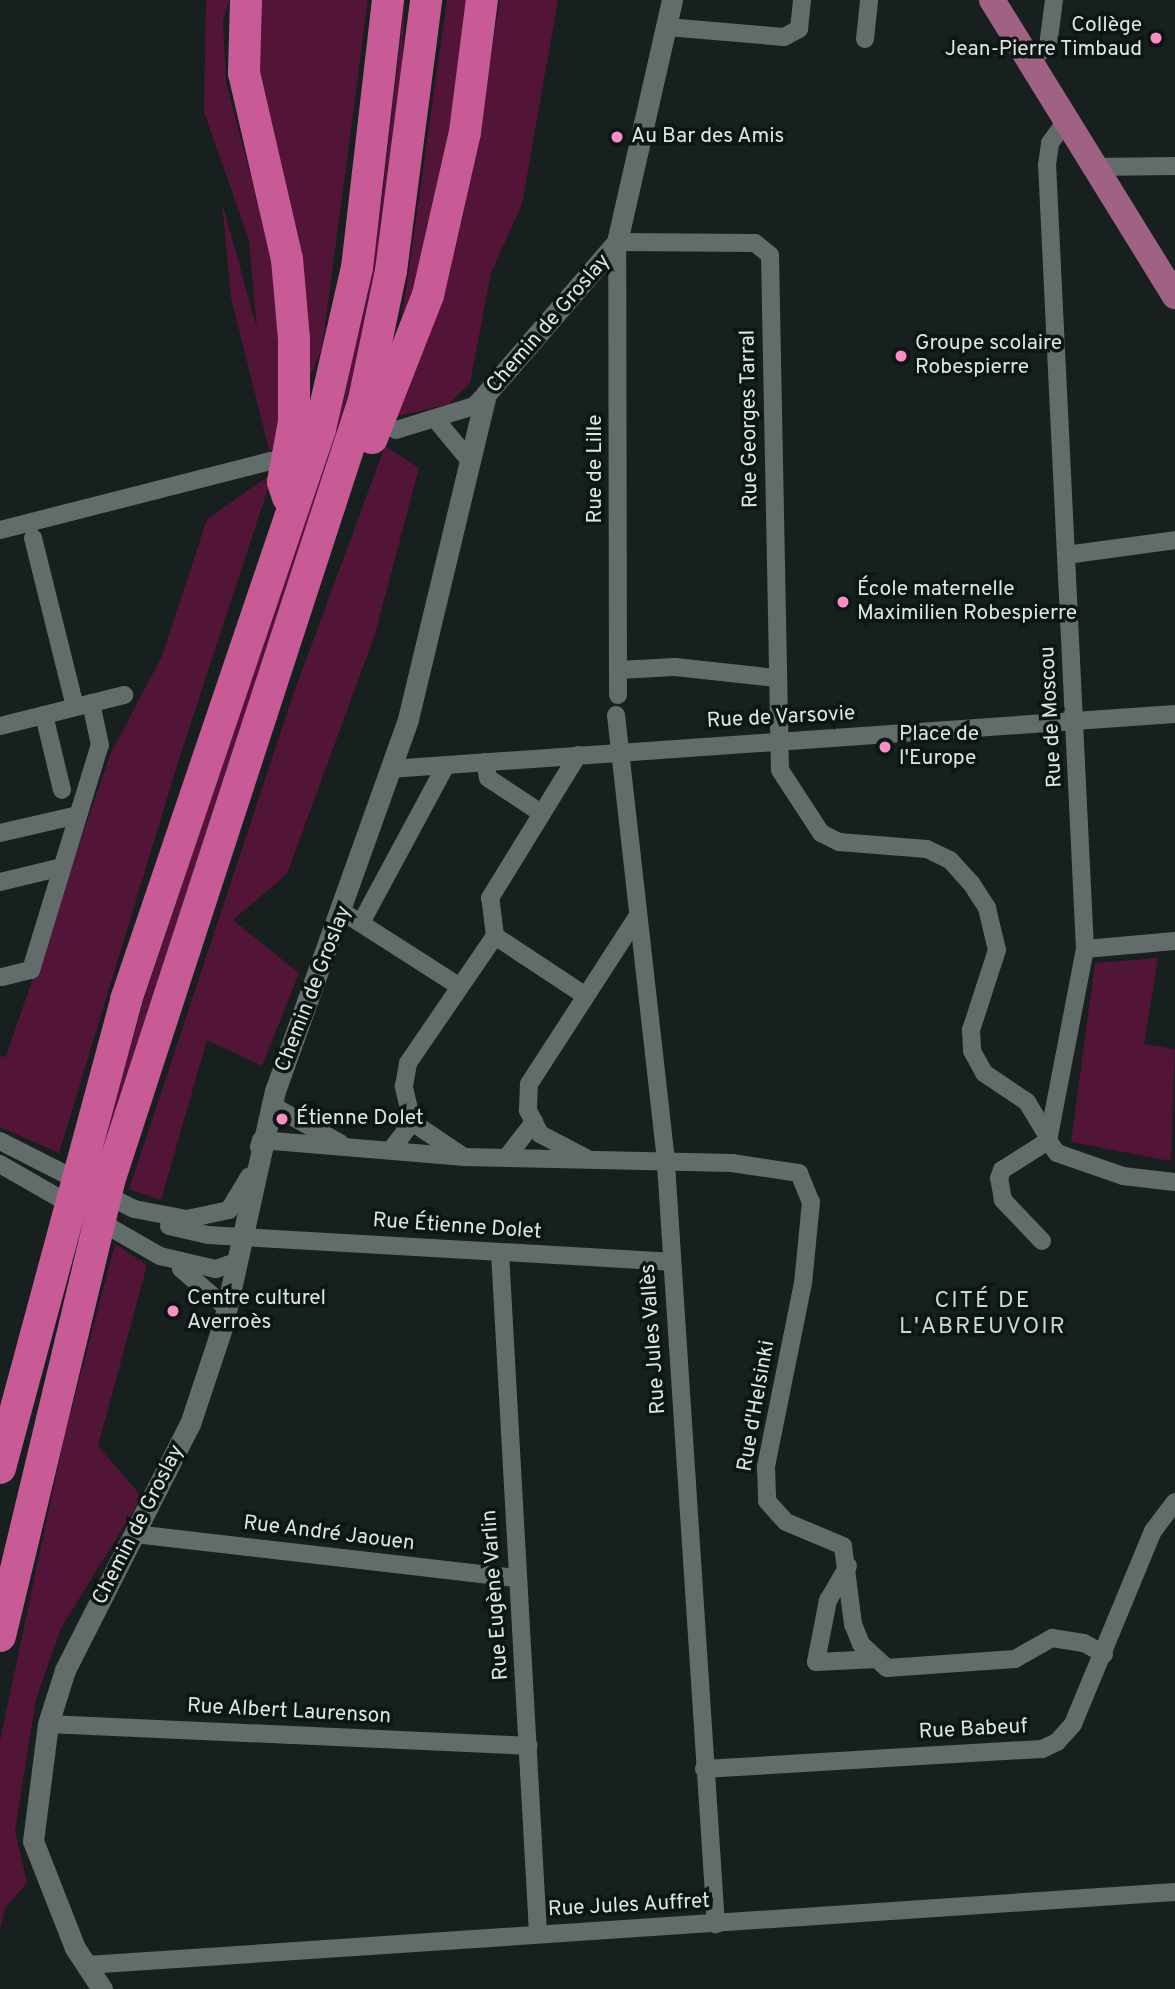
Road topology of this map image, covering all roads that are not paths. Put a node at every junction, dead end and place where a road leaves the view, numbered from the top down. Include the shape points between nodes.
1 (246, 0) edge
2 (388, 0) edge
3 (426, 0) edge
4 (672, 0) edge
5 (802, 0) edge
6 (869, 0) edge
7 (992, 0) edge
8 (1054, 0) edge
9 (484, 7) edge
10 (667, 27) junction
11 (866, 39) dead end
12 (1027, 62) junction
13 (1063, 125) junction
14 (1175, 166) edge
15 (1092, 167) junction
16 (617, 242) junction
17 (1175, 296) edge
18 (486, 394) junction
19 (436, 420) junction
20 (396, 430) dead end
21 (271, 461) dead end
22 (470, 461) junction
23 (347, 468) junction
24 (293, 512) junction
25 (0, 530) edge
26 (33, 538) dead end
27 (1175, 540) edge
28 (1066, 555) junction
29 (618, 670) junction
30 (777, 678) junction
31 (124, 695) dead end
32 (618, 695) dead end
33 (83, 705) junction
34 (1175, 714) edge
35 (44, 715) junction
36 (616, 715) dead end
37 (1076, 722) junction
38 (0, 726) edge
39 (781, 741) junction
40 (617, 752) junction
41 (578, 755) junction
42 (485, 762) junction
43 (446, 765) junction
44 (390, 769) junction
45 (62, 790) dead end
46 (541, 813) junction
47 (78, 815) junction
48 (0, 833) edge
49 (62, 867) junction
50 (0, 882) edge
51 (353, 917) junction
52 (637, 917) junction
53 (495, 936) junction
54 (1175, 941) edge
55 (1085, 949) junction
56 (2, 976) dead end
57 (457, 985) junction
58 (584, 995) junction
59 (271, 1105) junction
60 (412, 1122) junction
61 (534, 1122) junction
62 (1048, 1138) junction
63 (261, 1140) junction
64 (0, 1141) edge
65 (346, 1146) junction
66 (391, 1150) junction
67 (465, 1157) junction
68 (506, 1158) junction
69 (595, 1162) junction
70 (0, 1164) edge
71 (666, 1164) junction
72 (1175, 1182) edge
73 (134, 1209) junction
74 (241, 1236) junction
75 (1042, 1241) dead end
76 (500, 1253) junction
77 (160, 1256) junction
78 (235, 1262) junction
79 (670, 1262) junction
80 (227, 1308) junction
81 (0, 1468) edge
82 (1175, 1502) edge
83 (135, 1534) junction
84 (848, 1566) junction
85 (517, 1578) junction
86 (0, 1636) edge
87 (1104, 1654) junction
88 (877, 1659) junction
89 (48, 1724) junction
90 (528, 1746) junction
91 (704, 1769) junction
92 (1175, 1892) edge
93 (716, 1924) junction
94 (538, 1933) junction
95 (87, 1965) junction
96 (102, 1989) edge

1 - 24 highway via 244,73 287,258 294,422 283,482
2 - 24 highway via 378,120 349,314
3 - 23 highway via 391,271
4 - 10 street, Chemin de Groslay
5 - 10 street via 799,29 785,37
6 - 11 street
7 - 12 main road
8 - 12 street via 1048,46
9 - 23 highway via 465,131 428,295 368,449
10 - 16 street, Chemin de Groslay
12 - 13 main road
13 - 15 main road
13 - 28 street, Rue de Moscou via 1050,143 1047,165
14 - 15 street
15 - 17 main road
16 - 18 street, Chemin de Groslay
16 - 29 street, Rue de Lille
16 - 30 street, Rue Georges Tarral via 754,243 771,256
18 - 19 street via 474,406
18 - 22 street, Chemin de Groslay
19 - 20 street
19 - 22 street
21 - 25 street
22 - 44 street, Chemin de Groslay via 408,719
23 - 86 highway via 111,1175
24 - 81 highway via 174,853 80,1158
26 - 33 street
27 - 28 street
28 - 37 street, Rue de Moscou
29 - 30 street via 675,667
29 - 32 street, Rue de Lille
30 - 39 street, Rue Georges Tarral
31 - 33 street
33 - 35 street
33 - 47 street via 100,745
34 - 37 street, Rue de Varsovie
35 - 38 street
35 - 45 street
36 - 40 street
37 - 39 street, Rue de Varsovie
37 - 55 street, Rue de Moscou
39 - 40 street, Rue de Varsovie
39 - 62 street, Rue Georges Tarral via 780,769 821,833 839,842 927,849 950,860 982,900 997,950 971,1030 972,1051 984,1073 1027,1102
40 - 41 street, Rue de Varsovie
40 - 52 street, Rue Jules Vallès
41 - 42 street, Rue de Varsovie
41 - 46 street
42 - 43 street, Rue de Varsovie
42 - 46 street via 488,778
43 - 44 street, Rue de Varsovie
43 - 51 street
44 - 51 street, Chemin de Groslay
46 - 53 street via 490,898
47 - 48 street
47 - 49 street
49 - 50 street
49 - 56 street via 31,970
51 - 57 street
51 - 59 street, Chemin de Groslay
52 - 58 street
52 - 71 street, Rue Jules Vallès
53 - 57 street
53 - 58 street
54 - 55 street
55 - 62 street, Rue de Moscou
57 - 60 street via 408,1063 404,1086
58 - 61 street via 534,1068 528,1084
59 - 63 street, Chemin de Groslay
59 - 65 street
60 - 66 street
60 - 67 street
61 - 68 street
61 - 69 street via 540,1134
62 - 72 street via 1057,1153 1124,1175
62 - 75 street via 1002,1170 999,1178 1003,1200
63 - 65 street
63 - 73 street via 244,1194 229,1210 187,1219
63 - 74 street, Chemin de Groslay
64 - 73 street, Rue Étienne Dolet
65 - 66 street
66 - 67 street
67 - 68 street
68 - 69 street
69 - 71 street
70 - 77 street
71 - 79 street, Rue Jules Vallès
71 - 84 street, Rue d'Helsinki via 732,1163 799,1173 811,1202 803,1283 766,1467 767,1501 786,1522 843,1546
73 - 74 street, Rue Étienne Dolet via 171,1227
74 - 76 street, Rue Étienne Dolet
74 - 78 street, Chemin de Groslay
76 - 79 street, Rue Étienne Dolet
76 - 85 street, Rue Eugène Varlin
77 - 78 street via 216,1269
77 - 80 street via 207,1285
78 - 80 street, Chemin de Groslay
79 - 91 street, Rue Jules Vallès
80 - 83 street, Chemin de Groslay via 190,1424
82 - 87 street, Rue Babeuf via 1153,1531
83 - 85 street, Rue André Jaouen
83 - 89 street, Chemin de Groslay via 65,1670
84 - 88 street via 853,1624
84 - 88 street via 828,1600 816,1662
85 - 90 street, Rue Eugène Varlin
87 - 88 street via 1084,1643 1052,1638 1015,1659 887,1668
87 - 91 street, Rue Babeuf via 1073,1724 1042,1749
89 - 90 street, Rue Albert Laurenson
89 - 95 street, Chemin de Groslay via 33,1841
90 - 94 street, Rue Eugène Varlin
91 - 93 street, Rue Jules Vallès
92 - 93 street, Rue Jules Auffret
93 - 94 street, Rue Jules Auffret
94 - 95 street, Rue Jules Auffret
95 - 96 street, Chemin de Groslay

